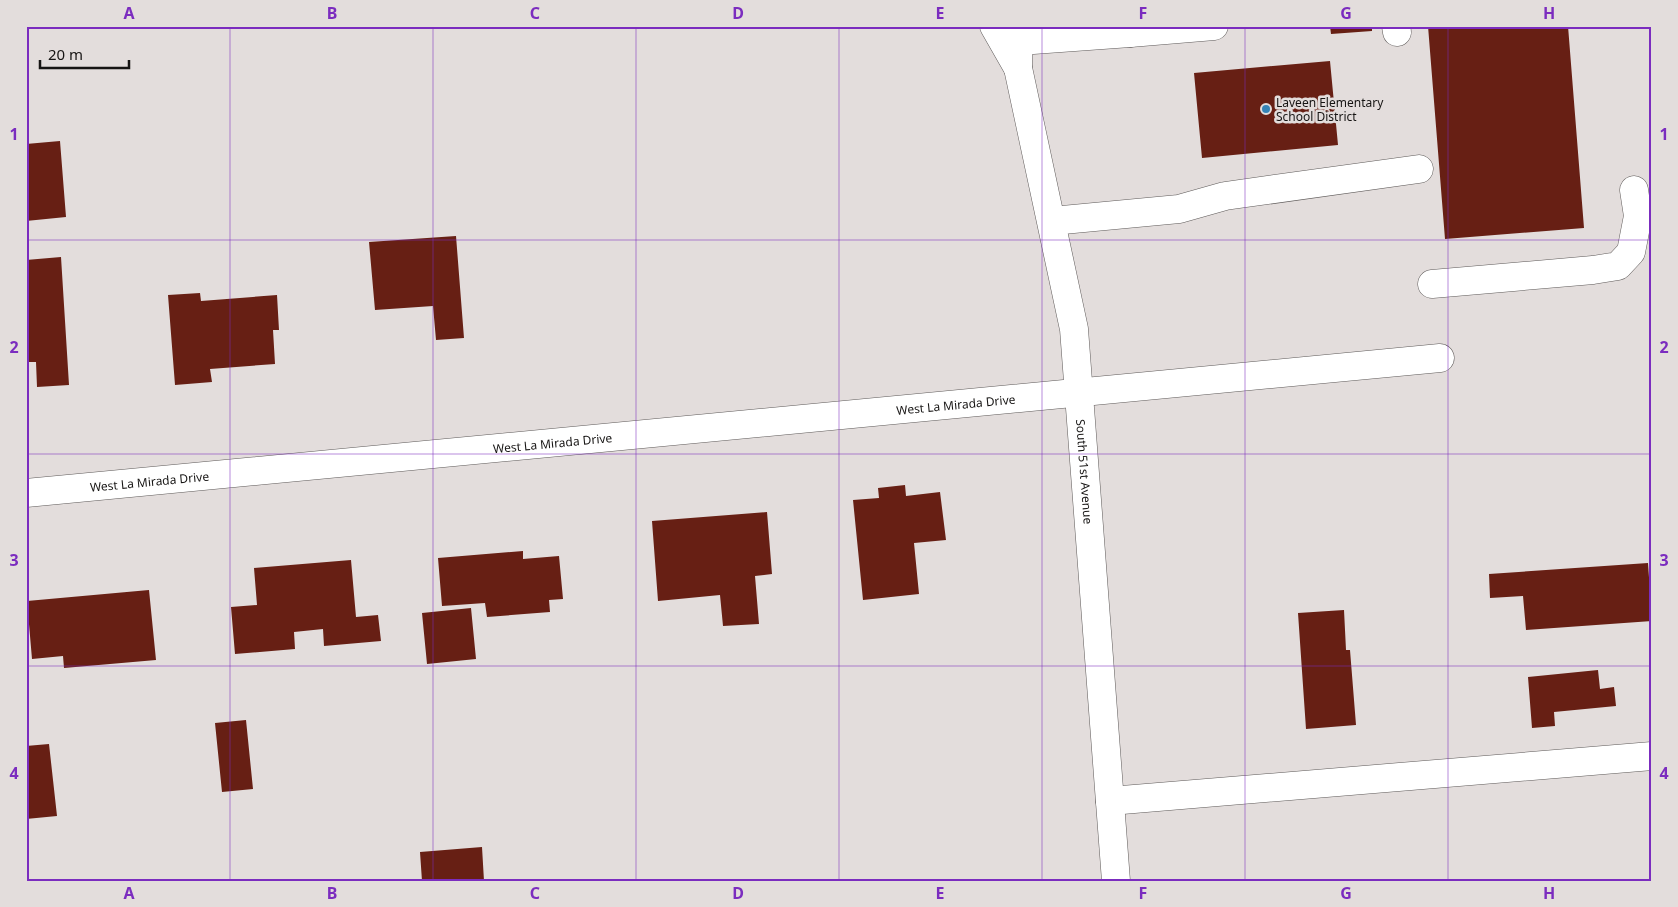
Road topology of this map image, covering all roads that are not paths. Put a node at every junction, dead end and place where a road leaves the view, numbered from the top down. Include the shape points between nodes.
1 (994, 26) edge
2 (1214, 26) edge
3 (1129, 29) edge
4 (1019, 34) edge
5 (1018, 68) junction
6 (1419, 169) dead end
7 (1634, 190) dead end
8 (1052, 222) junction
9 (1432, 284) dead end
10 (1440, 358) dead end
11 (1080, 393) junction
12 (26, 493) edge
13 (1652, 756) edge
14 (1110, 801) junction
15 (1116, 881) edge

1 - 5 street, South 51st Avenue
2 - 3 street
3 - 4 street
4 - 5 street, South 51st Avenue
5 - 8 street, South 51st Avenue
6 - 8 street via 1225,196 1179,209
7 - 9 street via 1638,216 1635,236 1631,252 1618,266
8 - 11 street, South 51st Avenue via 1074,329
10 - 11 street, West La Mirada Drive
11 - 12 street, West La Mirada Drive
11 - 14 street, South 51st Avenue
13 - 14 street
14 - 15 street, South 51st Avenue

